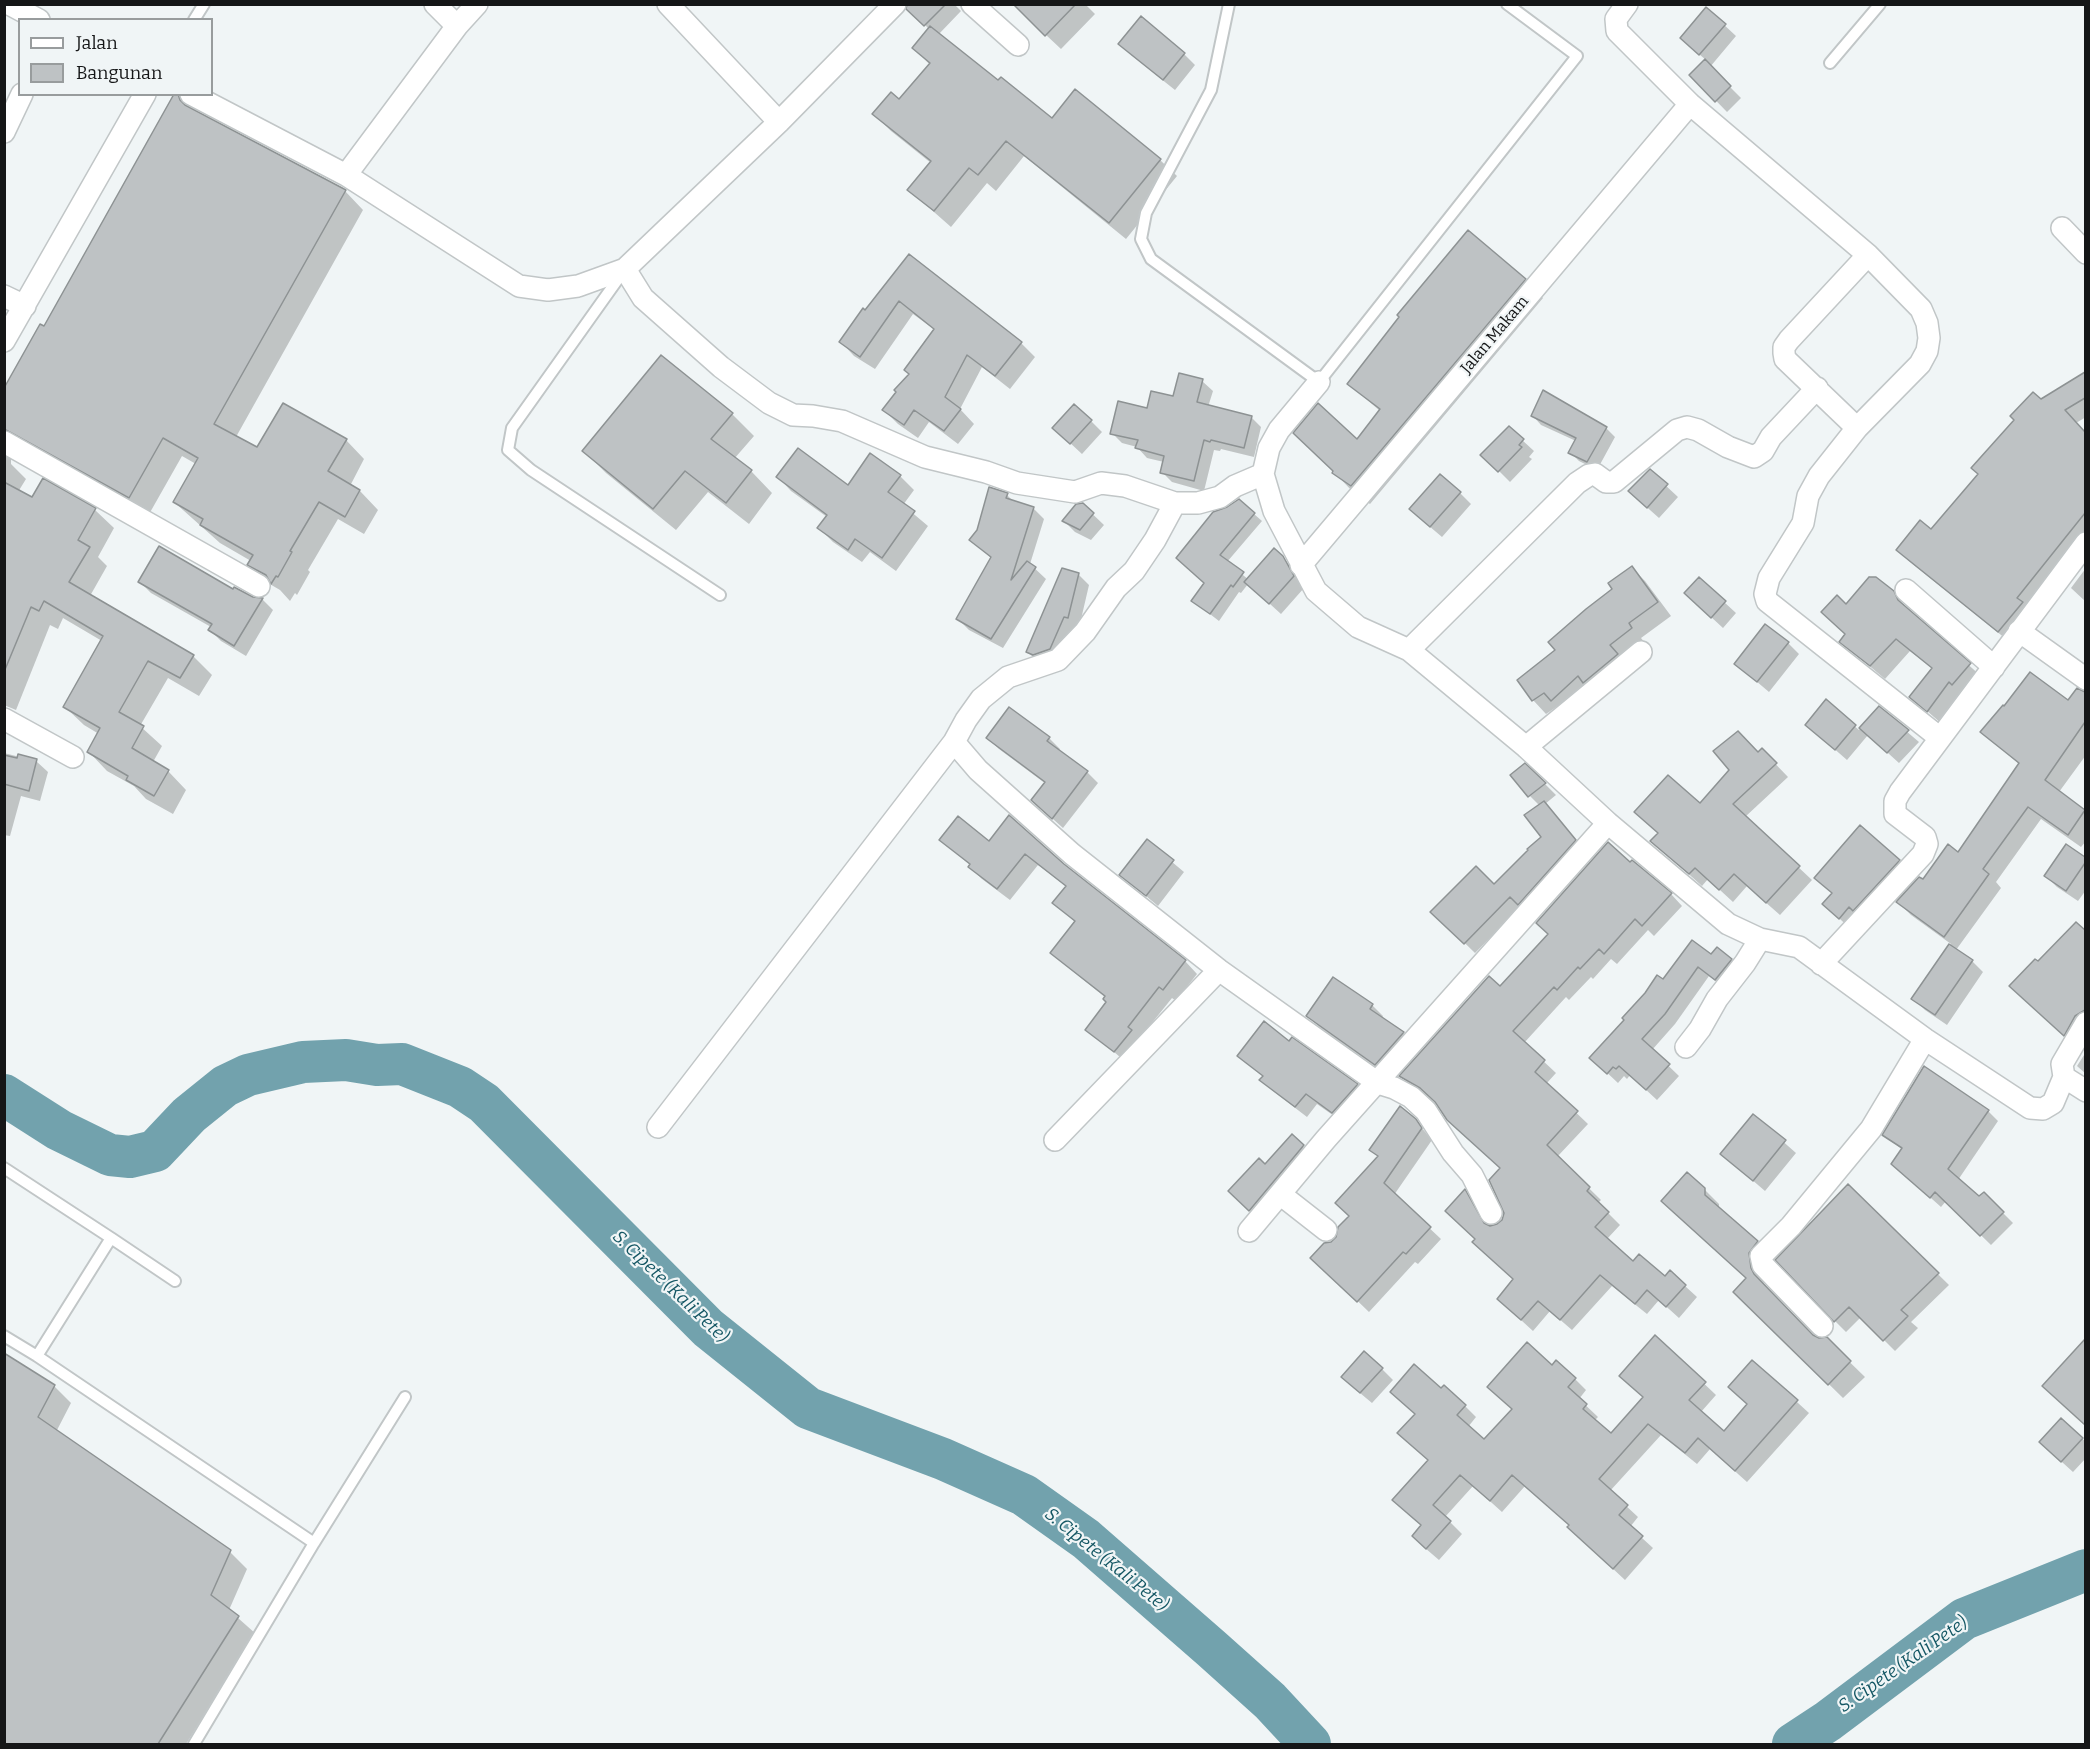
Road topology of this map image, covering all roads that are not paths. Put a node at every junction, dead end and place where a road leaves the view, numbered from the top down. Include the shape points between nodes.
1 (9, 4) edge
2 (204, 4) edge
3 (435, 4) edge
4 (477, 4) edge
5 (668, 4) edge
6 (895, 4) edge
7 (972, 4) edge
8 (1228, 4) edge
9 (1507, 4) edge
10 (1627, 4) edge
11 (1880, 4) edge
12 (35, 18) edge
13 (195, 18) edge
14 (457, 26) junction
15 (1018, 45) dead end
16 (1830, 63) dead end
17 (21, 96) edge
18 (144, 96) edge
19 (195, 96) edge
20 (1690, 104) junction
21 (779, 122) junction
22 (4, 132) edge
23 (346, 176) junction
24 (2062, 228) dead end
25 (2085, 253) edge
26 (1868, 255) junction
27 (625, 270) junction
28 (4, 296) edge
29 (25, 306) junction
30 (4, 341) edge
31 (1319, 382) junction
32 (1817, 388) junction
33 (1857, 428) junction
34 (4, 442) edge
35 (1263, 474) junction
36 (1175, 503) junction
37 (2085, 543) edge
38 (1301, 566) junction
39 (260, 586) dead end
40 (1906, 590) dead end
41 (720, 595) dead end
42 (2019, 631) junction
43 (1409, 650) junction
44 (1641, 652) dead end
45 (1994, 667) junction
46 (2085, 679) edge
47 (4, 719) edge
48 (1940, 738) junction
49 (954, 742) junction
50 (1526, 747) junction
51 (73, 757) dead end
52 (1608, 823) junction
53 (1760, 939) junction
54 (1821, 964) junction
55 (1219, 970) junction
56 (2085, 1023) edge
57 (1925, 1039) junction
58 (1686, 1047) dead end
59 (2064, 1077) junction
60 (1378, 1083) junction
61 (2085, 1091) edge
62 (658, 1127) dead end
63 (1055, 1140) dead end
64 (4, 1168) edge
65 (1280, 1194) junction
66 (1491, 1213) dead end
67 (1326, 1230) dead end
68 (1249, 1232) dead end
69 (111, 1238) junction
70 (175, 1281) dead end
71 (1822, 1326) dead end
72 (4, 1336) edge
73 (37, 1356) junction
74 (405, 1397) dead end
75 (314, 1543) junction
76 (194, 1744) edge

1 - 12 street
2 - 13 lane
3 - 14 street
4 - 14 street
5 - 21 street
6 - 21 street
7 - 15 street
8 - 31 lane via 1210,90 1146,213 1141,239 1151,260
9 - 31 lane via 1577,56
10 - 20 street via 1616,19 1617,31
11 - 16 lane
14 - 23 street
17 - 22 street
18 - 29 street
19 - 23 street
20 - 26 street
20 - 38 street, Jalan Makam
21 - 27 street
23 - 27 street via 519,286 548,290 578,286
24 - 25 street
26 - 32 street via 1784,347 1785,359
26 - 33 street via 1921,309 1929,338 1920,364
27 - 36 street via 643,298 721,367 768,403 793,415 842,421 925,457 1017,483 1075,492 1101,483 1125,486
27 - 41 lane via 512,428 508,450 531,470
28 - 29 street
29 - 30 street
31 - 35 street via 1279,430 1269,448
32 - 33 street
32 - 43 street via 1754,457 1687,427 1677,430 1614,482 1589,475
33 - 48 street via 1808,496 1803,523 1768,578 1767,601
34 - 39 street
35 - 36 street via 1220,497
35 - 38 street via 1274,510
36 - 49 street via 1134,571 1116,588 1085,632 1058,660 1008,677 981,699
37 - 42 street
38 - 43 street via 1316,591 1358,627
40 - 45 street
42 - 45 street
42 - 46 street
43 - 50 street
44 - 50 street
45 - 48 street
47 - 51 street
48 - 54 street via 1895,801 1895,814 1925,837 1926,850
49 - 55 street via 978,770 1072,854
49 - 62 street
50 - 52 street
52 - 53 street via 1728,924
52 - 60 street
53 - 54 street via 1799,947
53 - 58 street
54 - 57 street
55 - 60 street
55 - 63 street
56 - 59 street via 2062,1064
57 - 59 street via 2030,1108 2043,1109 2053,1103
57 - 71 street via 1871,1129 1791,1226 1761,1256 1763,1264
59 - 61 street
60 - 65 street
60 - 66 street via 1411,1097 1426,1111 1472,1175
64 - 69 lane
65 - 67 street
65 - 68 street
69 - 70 lane
69 - 73 lane
72 - 73 lane
73 - 75 lane
74 - 75 lane
75 - 76 lane

